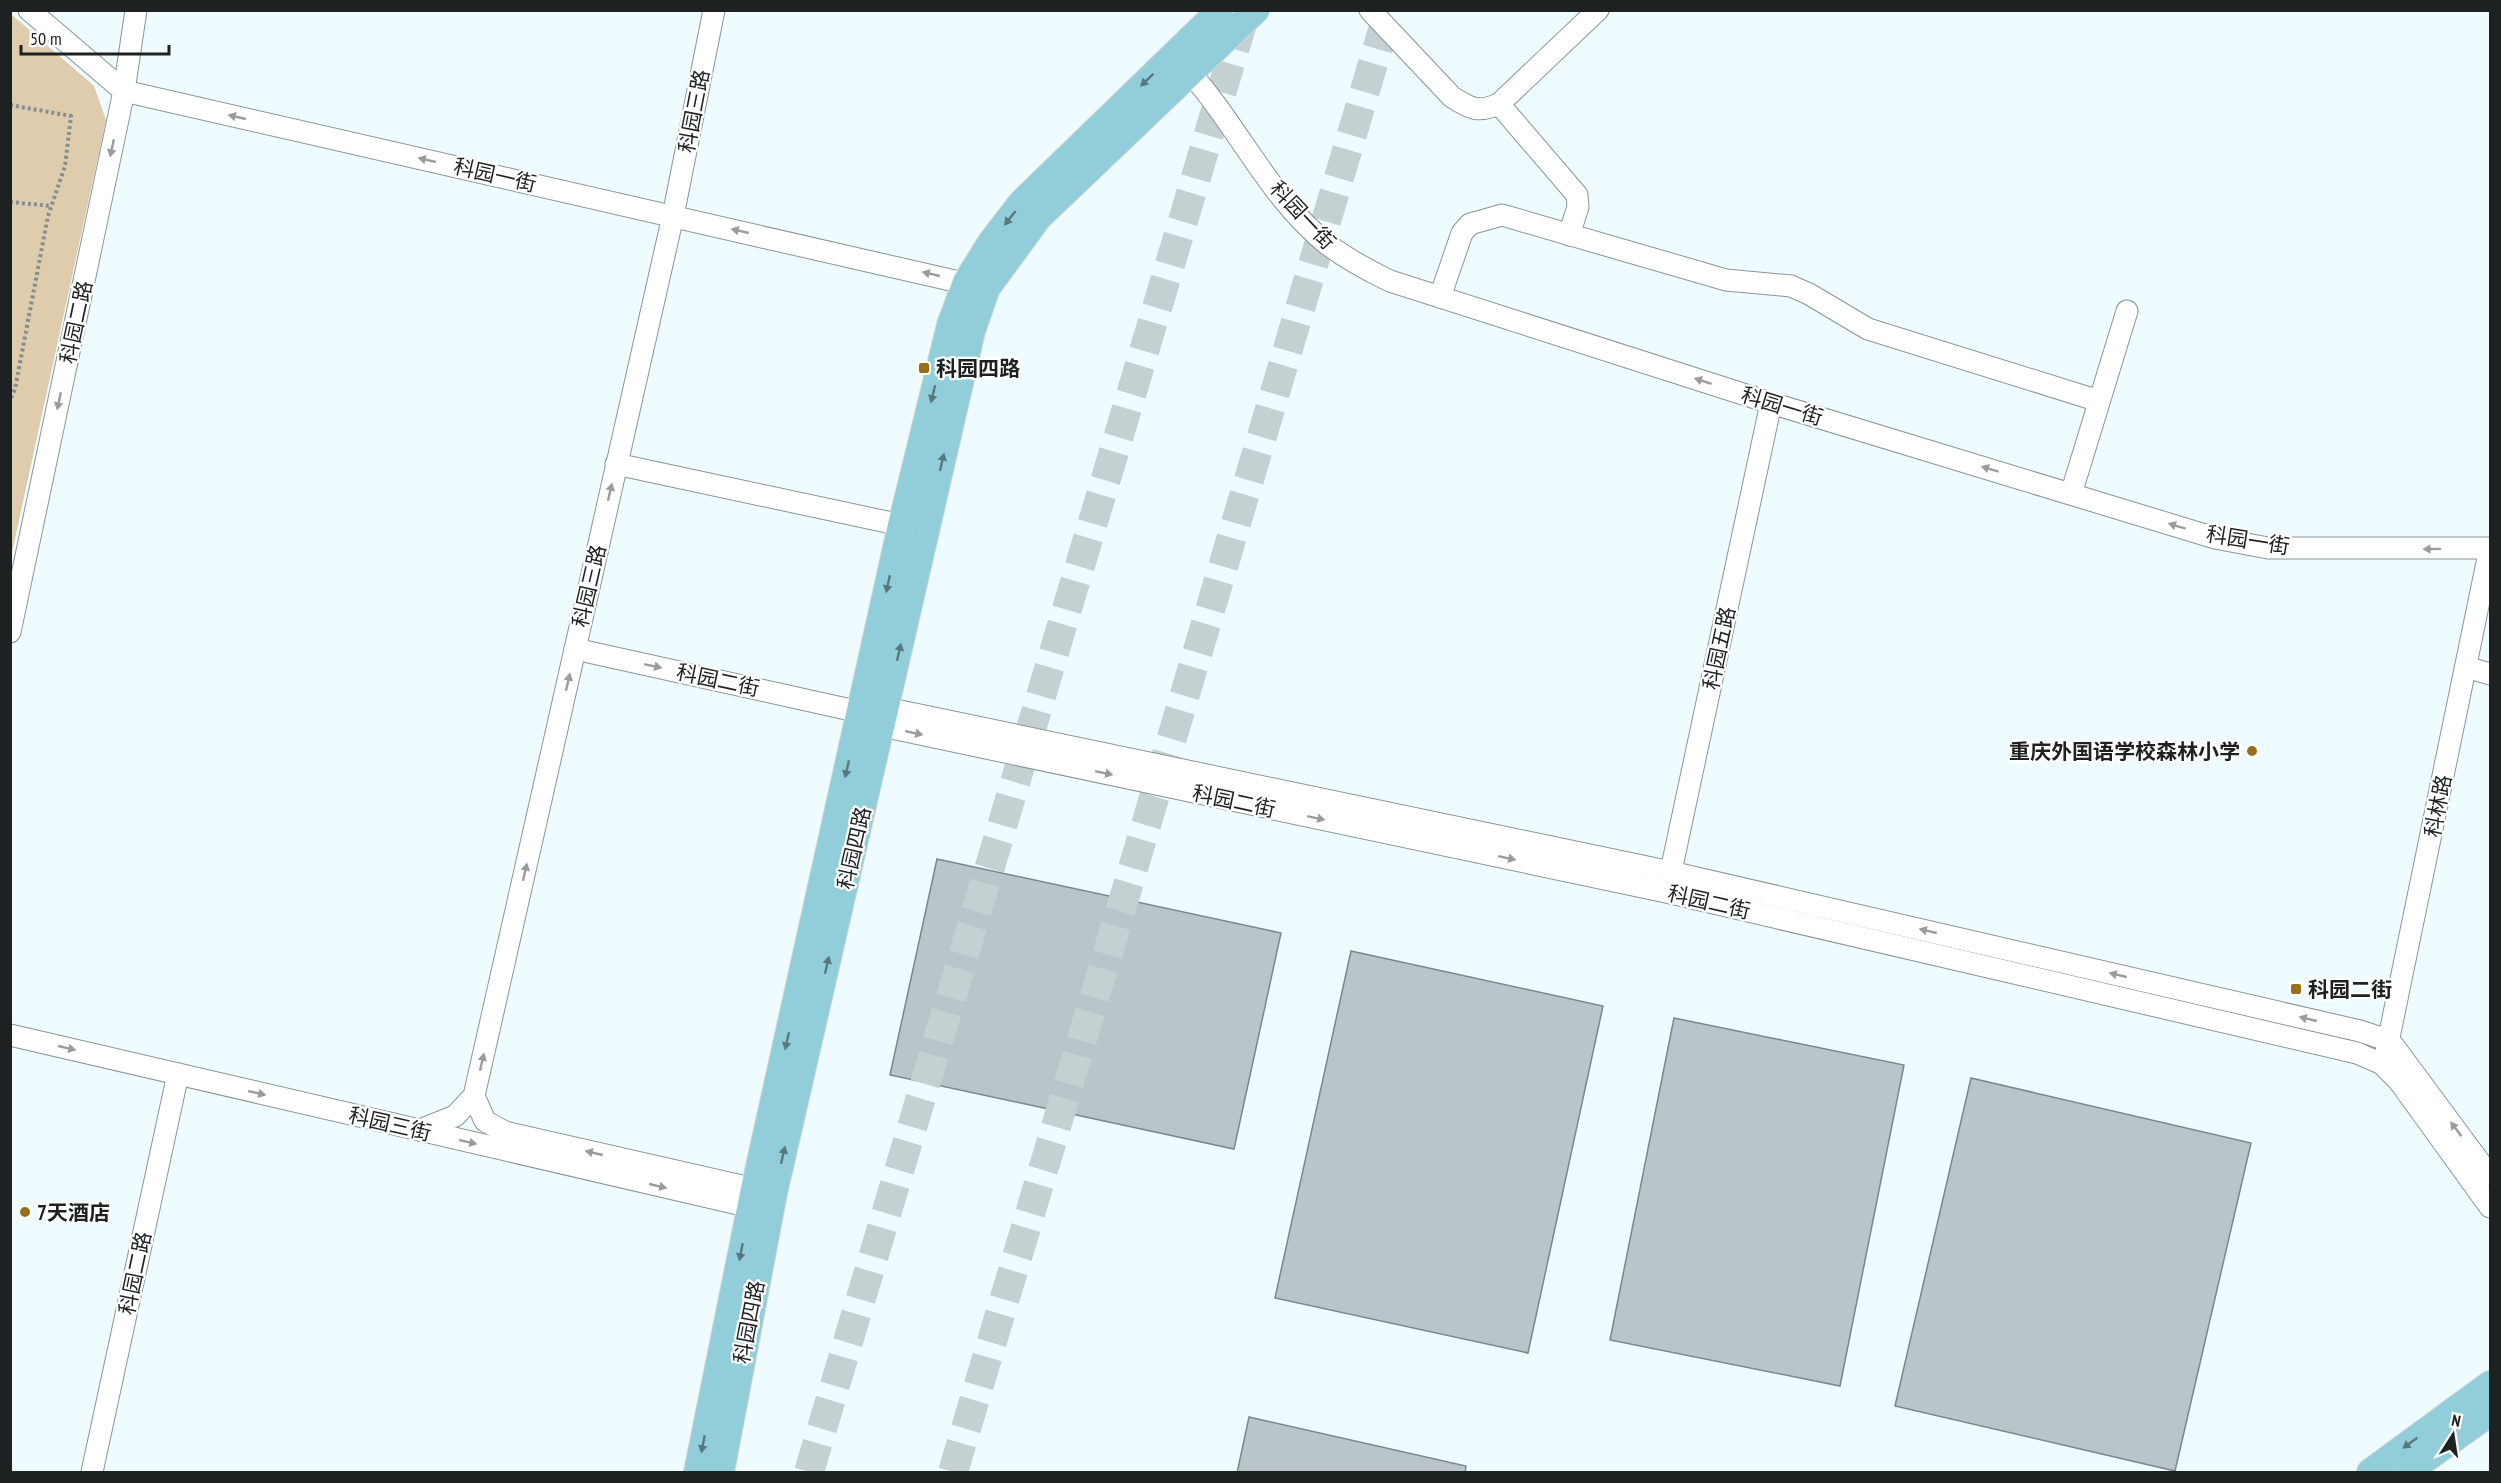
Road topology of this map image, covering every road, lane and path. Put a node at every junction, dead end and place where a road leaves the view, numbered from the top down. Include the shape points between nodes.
1 (29, 10) edge
2 (136, 10) edge
3 (714, 10) edge
4 (1220, 10) edge
5 (1256, 10) edge
6 (1370, 10) edge
7 (1598, 10) edge
8 (1173, 54) junction
9 (1191, 72) junction
10 (124, 91) junction
11 (1499, 104) junction
12 (10, 105) edge
13 (10, 202) edge
14 (52, 206) junction
15 (673, 216) junction
16 (1569, 235) junction
17 (976, 285) junction
18 (1440, 297) junction
19 (2127, 311) dead end
20 (10, 400) edge
21 (2099, 401) junction
22 (1771, 403) junction
23 (616, 464) junction
24 (2071, 494) junction
25 (902, 525) junction
26 (2490, 548) edge
27 (10, 632) edge
28 (575, 649) junction
29 (2466, 667) junction
30 (2490, 674) edge
31 (860, 712) junction
32 (884, 717) junction
33 (1669, 882) junction
34 (10, 1035) edge
35 (2390, 1041) junction
36 (2382, 1064) junction
37 (178, 1074) junction
38 (474, 1096) junction
39 (420, 1130) junction
40 (2490, 1176) edge
41 (762, 1200) junction
42 (2490, 1207) edge
43 (2490, 1384) edge
44 (2490, 1413) edge
45 (92, 1473) edge
46 (697, 1473) edge
47 (721, 1473) edge
48 (2370, 1473) edge
49 (2408, 1473) edge

1 - 10 street, 科园一街
2 - 10 street, 科园二路
3 - 15 street, 科园三路
4 - 8 main road, 科园四路
5 - 9 main road, 科园四路
6 - 11 street via 1452,97 1484,111
7 - 11 street
8 - 9 street, 科园一街
8 -> 17 main road, 科园四路 via 1021,203 991,242
9 - 17 main road, 科园四路 via 1039,217
9 - 18 street, 科园一街 via 1284,200 1325,242 1357,265 1390,281
15 -> 10 street, 科园一街
10 -> 27 street, 科园二路
11 - 16 street via 1577,195 1578,207
12 - 14 path via 72,116 65,166
13 - 14 path
14 - 20 path
17 -> 15 street, 科园一街
15 - 23 street, 科园三路
16 - 18 street via 1502,215 1470,224 1462,233
16 - 21 street via 1726,280 1791,286 1868,329
17 -> 25 main road, 科园四路 via 950,326
32 -> 17 main road, 科园四路 via 972,331
22 -> 18 street, 科园一街
19 - 21 street
21 - 24 street
24 -> 22 street, 科园一街
22 - 33 street, 科园五路
23 - 25 street
28 -> 23 street, 科园三路
26 -> 24 street, 科园一街 via 2268,548 2215,538
25 -> 31 main road, 科园四路
26 - 29 street, 科林路
28 -> 31 street, 科园二街
38 -> 28 street, 科园三路
29 - 30 street
29 - 35 street, 科林路
31 - 32 street, 科园二街
31 -> 41 main road, 科园四路
32 - 33 street, 科园二街
41 -> 32 main road, 科园四路
35 -> 33 street, 科园二街 via 2361,1031
33 - 36 street, 科园二街 via 2357,1053
34 -> 37 street, 科园三街
35 - 36 street, 科林路
40 -> 35 street
36 - 42 street, 科园二街
37 -> 39 street, 科园三街
37 - 45 street, 科园二路
38 - 39 street via 456,1116
41 -> 38 street via 505,1132 485,1121
39 -> 41 street, 科园三街
41 -> 46 main road, 科园四路
41 - 47 main road, 科园四路
43 -> 48 main road
44 - 49 main road

